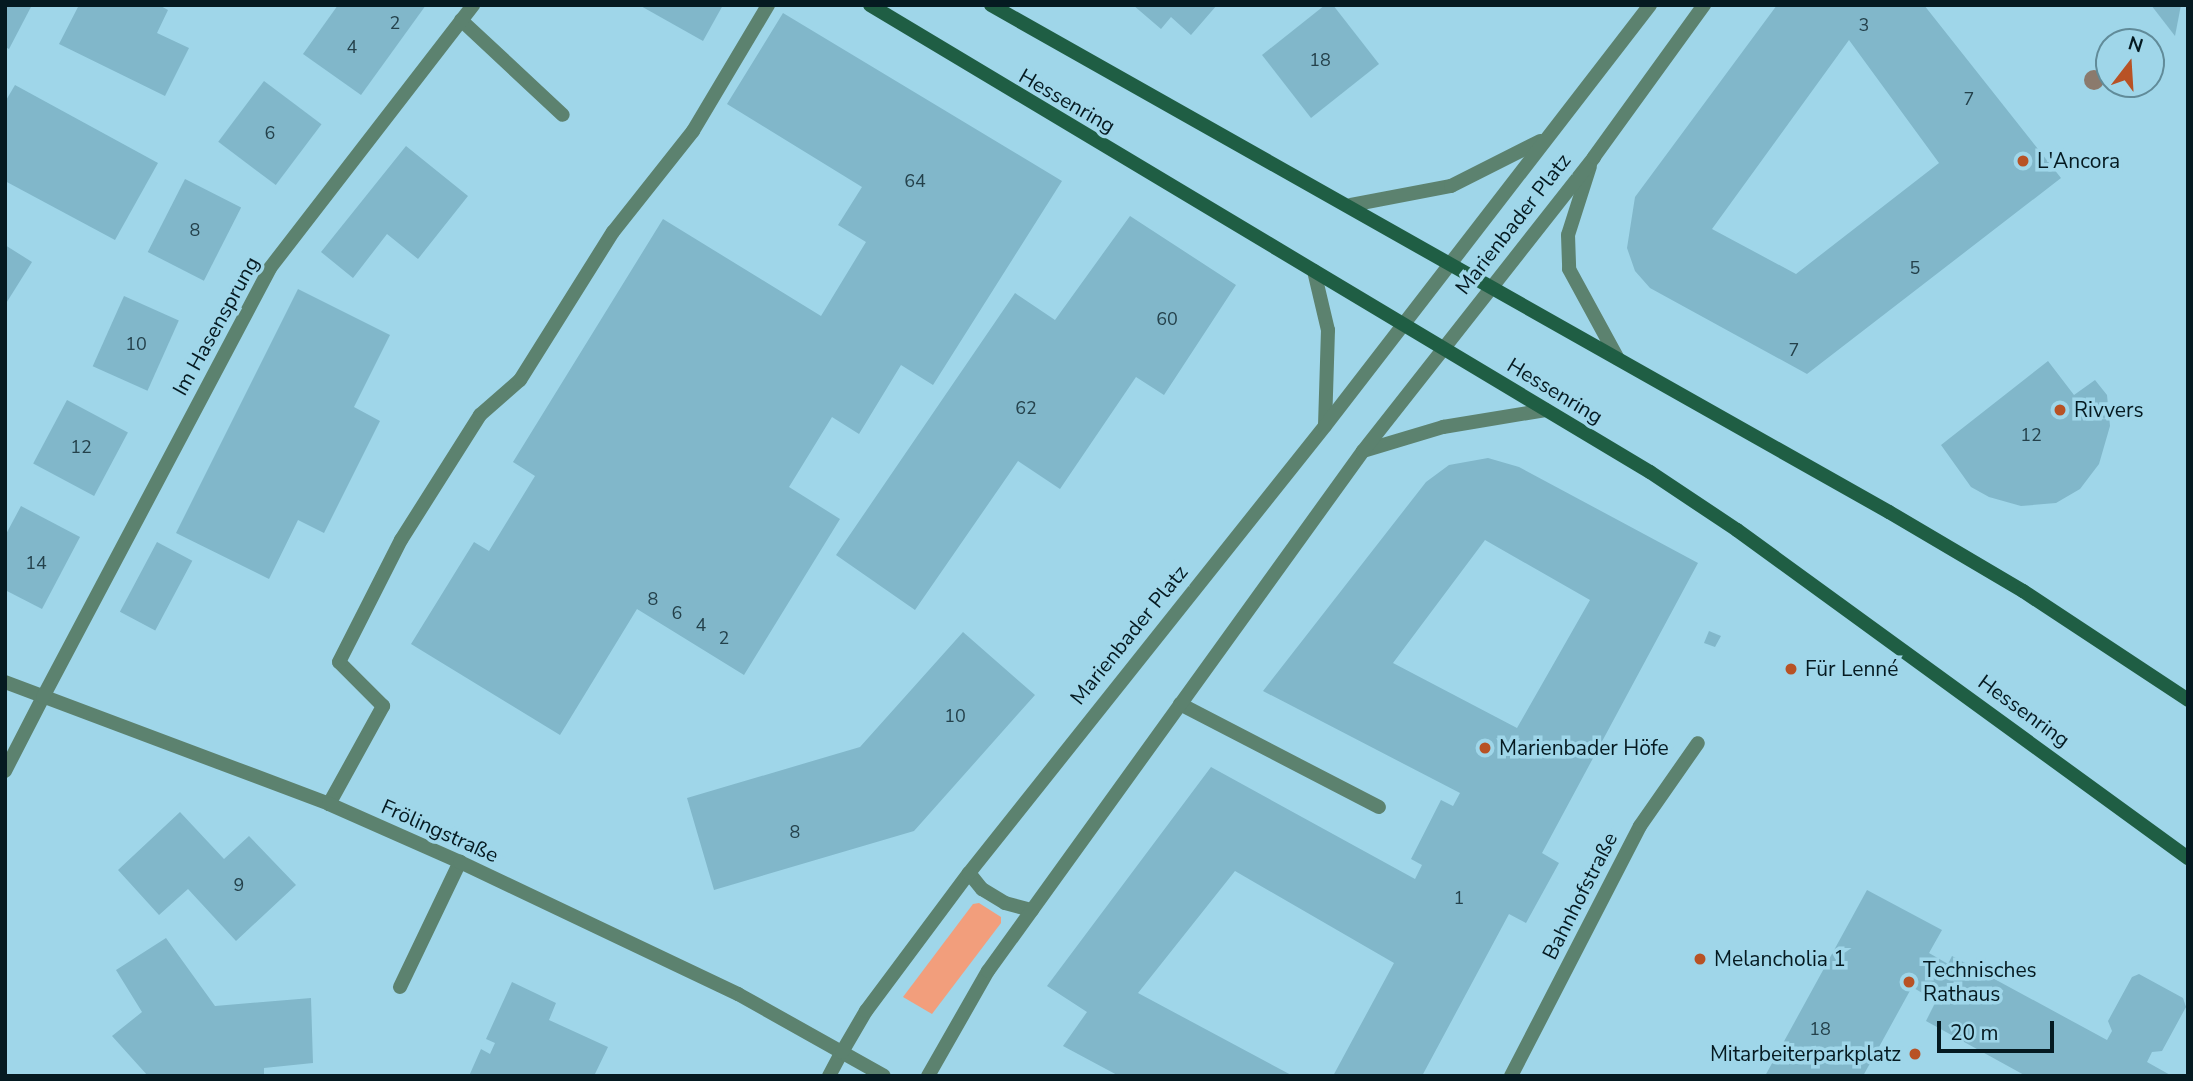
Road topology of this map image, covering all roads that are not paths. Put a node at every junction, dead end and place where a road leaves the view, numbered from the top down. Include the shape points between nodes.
1 (473, 5) edge
2 (768, 5) edge
3 (870, 5) edge
4 (990, 5) edge
5 (1650, 5) edge
6 (1704, 5) edge
7 (461, 20) junction
8 (563, 116) dead end
9 (1547, 137) junction
10 (1594, 157) junction
11 (1351, 205) junction
12 (1450, 262) junction
13 (1314, 271) junction
14 (1490, 285) junction
15 (1403, 324) junction
16 (1443, 348) junction
17 (1618, 359) junction
18 (1546, 410) junction
19 (1325, 426) junction
20 (1363, 452) junction
21 (5, 682) edge
22 (43, 696) junction
23 (2188, 699) edge
24 (1180, 704) junction
25 (1698, 743) dead end
26 (5, 771) edge
27 (329, 804) junction
28 (1378, 807) dead end
29 (2188, 858) edge
30 (460, 862) junction
31 (969, 873) junction
32 (1032, 910) junction
33 (400, 987) dead end
34 (842, 1052) junction
35 (829, 1076) edge
36 (884, 1076) edge
37 (928, 1076) edge
38 (1511, 1076) edge

1 - 7 street, Im Hasensprung
2 - 27 street via 692,131 613,232 520,380 480,415 401,540 339,662 383,706
3 - 13 street, Hessenring
4 - 11 street
5 - 9 street, Marienbader Platz
6 - 10 street, Marienbader Platz
7 - 8 street
7 - 22 street, Im Hasensprung via 270,268
9 - 11 street, Marienbader Platz via 1451,186
9 - 12 street, Marienbader Platz
10 - 14 street, Marienbader Platz
10 - 17 street, Marienbader Platz via 1568,235 1569,268
11 - 12 street
12 - 14 street
12 - 15 street, Marienbader Platz
13 - 15 street, Hessenring
13 - 19 street via 1328,330
14 - 16 street, Marienbader Platz
14 - 17 street
15 - 16 street, Hessenring
15 - 19 street, Marienbader Platz
16 - 18 street, Hessenring
16 - 20 street, Marienbader Platz
17 - 23 street via 2024,591
18 - 20 street via 1443,427
18 - 29 street, Hessenring via 1737,530
19 - 31 street, Marienbader Platz
20 - 24 street, Marienbader Platz
21 - 22 street, Frölingstraße
22 - 26 street, Im Hasensprung
22 - 27 street, Frölingstraße
24 - 28 street
24 - 32 street, Marienbader Platz
25 - 38 street, Bahnhofstraße via 1640,826
27 - 30 street, Frölingstraße
30 - 33 street
30 - 34 street, Frölingstraße via 738,994
31 - 32 street via 982,889 1005,903
31 - 34 street, Marienbader Platz via 866,1011
32 - 37 street, Marienbader Platz via 988,971
34 - 35 street, Marienbader Platz
34 - 36 street, Frölingstraße

